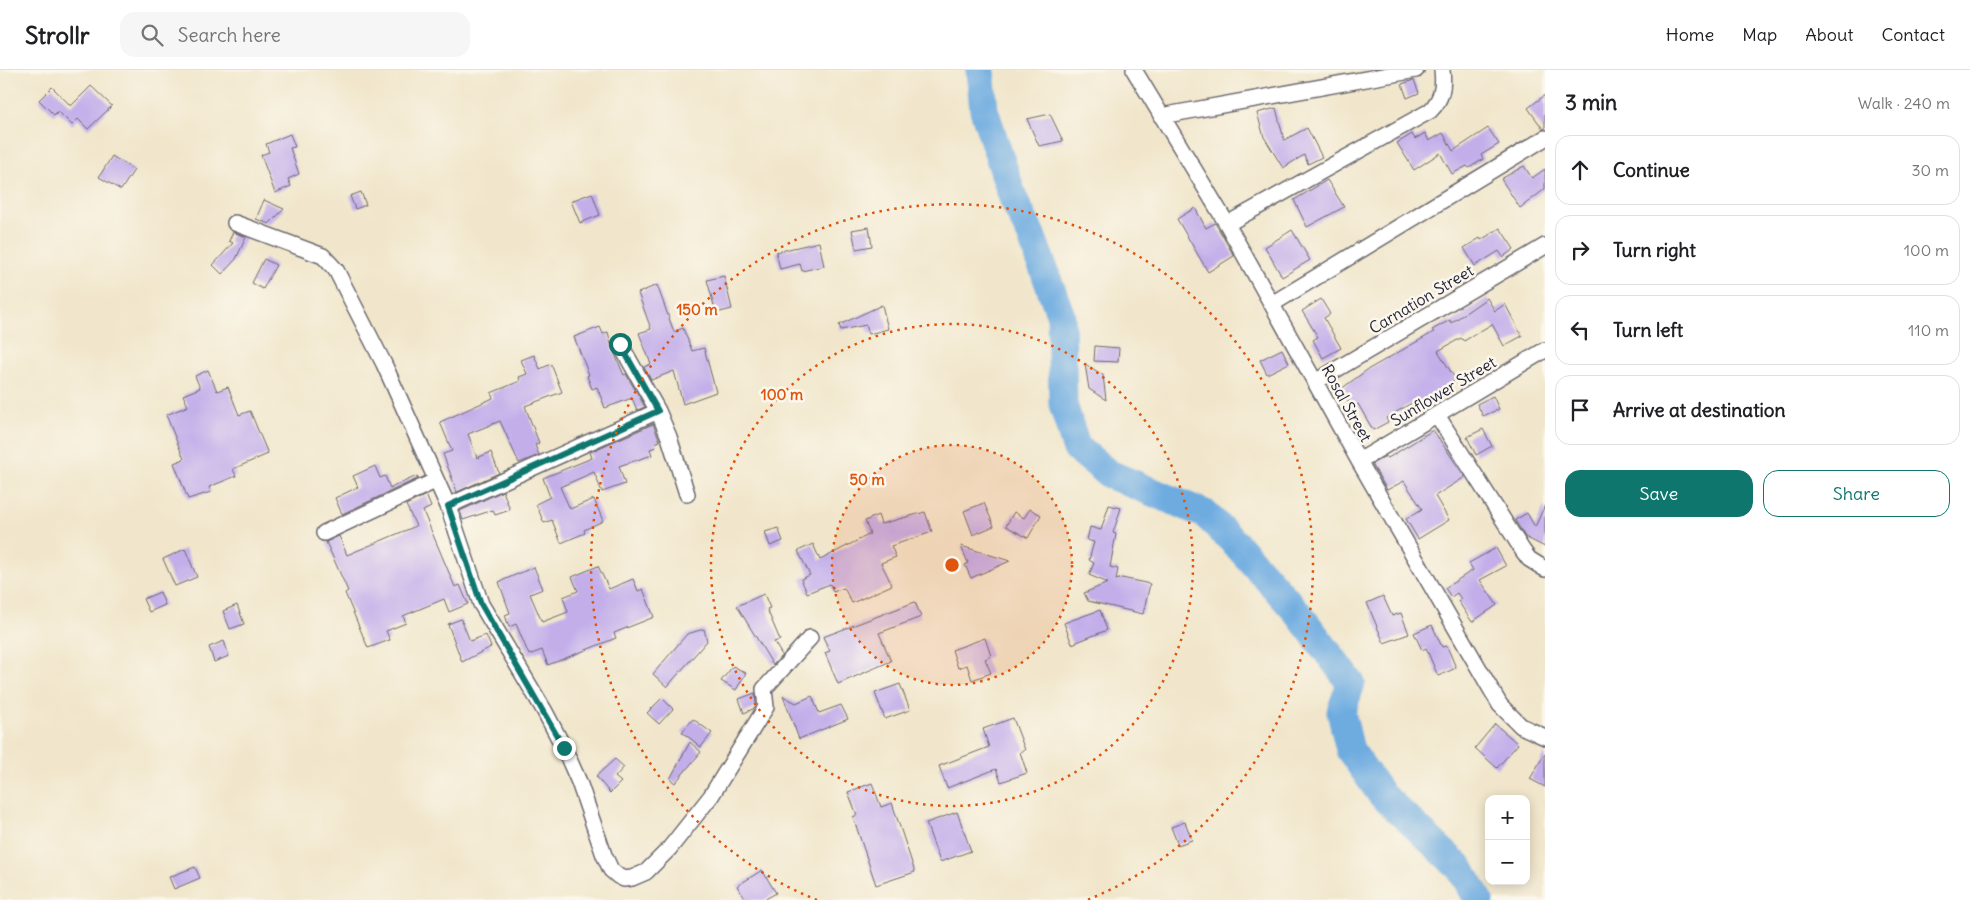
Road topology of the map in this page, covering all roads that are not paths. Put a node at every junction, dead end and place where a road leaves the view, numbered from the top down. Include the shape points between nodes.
1 (1134, 70) edge
2 (1416, 70) edge
3 (1442, 70) edge
4 (1161, 116) junction
5 (1545, 138) edge
6 (235, 223) dead end
7 (1227, 224) junction
8 (1545, 246) edge
9 (1272, 304) junction
10 (620, 344) dead end
11 (1545, 350) edge
12 (1315, 382) junction
13 (658, 411) junction
14 (1437, 415) junction
15 (1359, 461) junction
16 (435, 481) junction
17 (687, 494) dead end
18 (448, 506) junction
19 (324, 533) dead end
20 (1545, 569) edge
21 (810, 638) dead end
22 (1545, 737) edge

1 - 4 street, Rosal Street
2 - 4 street
3 - 7 street via 1441,95 1430,111
4 - 7 street, Rosal Street
5 - 9 street
6 - 16 street via 323,256 336,270 384,364
7 - 9 street, Rosal Street
8 - 12 street, Carnation Street
9 - 12 street, Rosal Street
10 - 13 street
11 - 14 street, Sunflower Street
12 - 15 street, Rosal Street
13 - 17 street
13 - 18 street
14 - 15 street, Sunflower Street
14 - 20 street via 1523,551
15 - 22 street, Rosal Street via 1500,705 1521,726
16 - 18 street
16 - 19 street
18 - 21 street via 481,604 564,748 611,870 624,879 646,872 669,849 705,803 766,707 764,689

